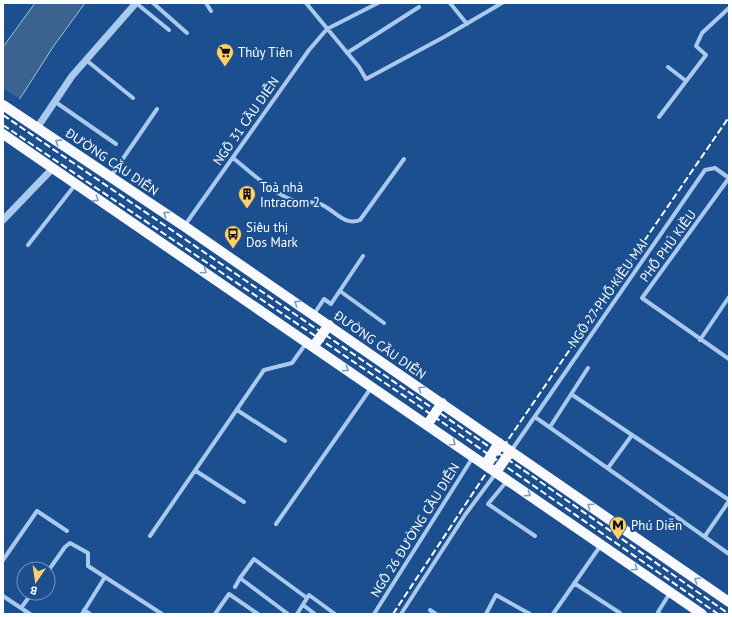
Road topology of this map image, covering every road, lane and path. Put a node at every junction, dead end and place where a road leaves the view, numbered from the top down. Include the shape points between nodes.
1 (136, 3) edge
2 (153, 3) edge
3 (206, 3) edge
4 (306, 3) edge
5 (378, 3) edge
6 (450, 3) edge
7 (502, 3) edge
8 (419, 7) dead end
9 (729, 8) edge
10 (211, 11) dead end
11 (467, 24) junction
12 (327, 29) junction
13 (169, 30) dead end
14 (187, 33) dead end
15 (347, 53) junction
16 (86, 60) junction
17 (668, 67) dead end
18 (686, 81) junction
19 (132, 98) dead end
20 (54, 101) junction
21 (3, 106) edge
22 (157, 109) dead end
23 (659, 117) dead end
24 (37, 128) junction
25 (3, 134) edge
26 (116, 144) dead end
27 (233, 158) junction
28 (404, 159) dead end
29 (52, 169) junction
30 (111, 176) junction
31 (729, 178) edge
32 (74, 184) junction
33 (3, 220) edge
34 (184, 226) junction
35 (28, 245) dead end
36 (363, 256) dead end
37 (340, 291) junction
38 (729, 297) edge
39 (314, 314) junction
40 (384, 323) dead end
41 (329, 325) junction
42 (700, 340) junction
43 (310, 345) junction
44 (729, 359) edge
45 (588, 368) dead end
46 (372, 386) junction
47 (571, 394) junction
48 (442, 403) junction
49 (237, 410) junction
50 (535, 417) junction
51 (427, 425) junction
52 (550, 427) junction
53 (632, 435) junction
54 (284, 441) dead end
55 (499, 443) junction
56 (511, 451) junction
57 (473, 457) junction
58 (485, 465) junction
59 (608, 468) junction
60 (196, 471) junction
61 (496, 472) junction
62 (508, 480) junction
63 (729, 501) edge
64 (244, 502) dead end
65 (276, 524) dead end
66 (67, 531) dead end
67 (150, 536) dead end
68 (536, 536) dead end
69 (705, 536) junction
70 (601, 544) junction
71 (729, 554) edge
72 (3, 560) edge
73 (55, 561) edge
74 (105, 577) junction
75 (240, 578) junction
76 (574, 583) junction
77 (234, 586) dead end
78 (670, 592) junction
79 (3, 596) edge
80 (307, 598) junction
81 (26, 601) edge
82 (729, 602) edge
83 (303, 605) junction
84 (21, 608) junction
85 (430, 610) dead end
86 (83, 612) edge
87 (620, 613) dead end
88 (697, 613) edge
89 (30, 614) edge
90 (90, 614) edge
91 (162, 614) edge
92 (215, 614) edge
93 (258, 614) edge
94 (288, 614) edge
95 (297, 614) edge
96 (315, 614) edge
97 (335, 614) edge
98 (374, 614) edge
99 (401, 614) edge
100 (436, 614) edge
101 (486, 614) edge
102 (530, 614) edge
103 (553, 614) edge
104 (660, 614) edge

1 - 13 street
1 - 16 street
2 - 14 street
3 - 10 street
4 - 12 street
5 - 12 street
6 - 11 street
7 - 11 street
8 - 15 street
9 - 18 street via 702,33 696,46 706,55
11 - 15 street via 366,79
12 - 15 street
12 - 27 street, NGÕ 31 CẦU DIỄN via 309,50
16 - 19 street
16 - 20 street
17 - 18 street
18 - 23 street
20 - 24 street
20 - 26 street
21 - 24 highway, ĐƯỜNG CẦU DIỄN
22 - 30 street
30 -> 24 highway, ĐƯỜNG CẦU DIỄN
25 - 29 highway
27 - 28 street via 279,193 293,200 320,204 348,222 354,223 360,220
27 - 34 street, NGÕ 31 CẦU DIỄN
29 - 32 highway
29 - 33 street
34 -> 30 highway, ĐƯỜNG CẦU DIỄN
31 - 42 street, PHỐ PHÚ KIỀU via 642,298
31 - 50 street, NGÕ 27 PHỐ KIỀU MAI via 715,168 705,170
32 - 35 street
32 -> 43 highway
39 -> 34 highway, ĐƯỜNG CẦU DIỄN
36 - 37 street
37 - 39 street via 331,304 324,299
37 - 40 street
38 - 42 street
39 - 41 highway, ĐƯỜNG CẦU DIỄN
41 - 43 highway
48 -> 41 highway, ĐƯỜNG CẦU DIỄN
42 - 44 street, PHỐ PHÚ KIỀU
43 -> 46 highway
43 - 49 street via 292,363 264,370
45 - 47 street
46 - 51 highway
46 - 65 street
47 - 52 street
47 - 53 street
48 - 51 highway
48 - 55 highway, ĐƯỜNG CẦU DIỄN
49 - 54 street
49 - 60 street
50 - 52 street
50 - 56 street, NGÕ 27 PHỐ KIỀU MAI
51 -> 57 highway
52 - 59 street
53 - 59 street
53 - 63 street
55 - 56 highway, ĐƯỜNG CẦU DIỄN
55 - 58 highway
56 - 61 highway
82 -> 56 highway, ĐƯỜNG CẦU DIỄN
57 - 58 highway
57 - 98 street, NGÕ 26 ĐƯỜNG CẦU DIỄN
58 - 61 highway
59 - 69 street
60 - 64 street
60 - 67 street
61 - 62 highway
61 - 99 street
62 - 68 street via 488,504
62 -> 70 highway
63 - 69 street
66 - 72 street via 37,511
69 - 71 street
70 - 76 street
70 -> 78 highway
73 - 74 street via 70,543 88,553 88,566
74 - 86 street
74 - 91 street
75 - 77 street
75 - 80 street via 254,559
75 - 94 street
76 - 87 street
76 - 103 street
78 - 88 highway
78 - 104 street via 658,612
79 - 84 street
80 - 83 street
80 - 97 street via 309,595
81 - 84 street
83 - 95 street
83 - 96 street
84 - 89 street
85 - 100 street
86 - 90 street
92 - 93 street via 229,594
101 - 102 street via 496,595

